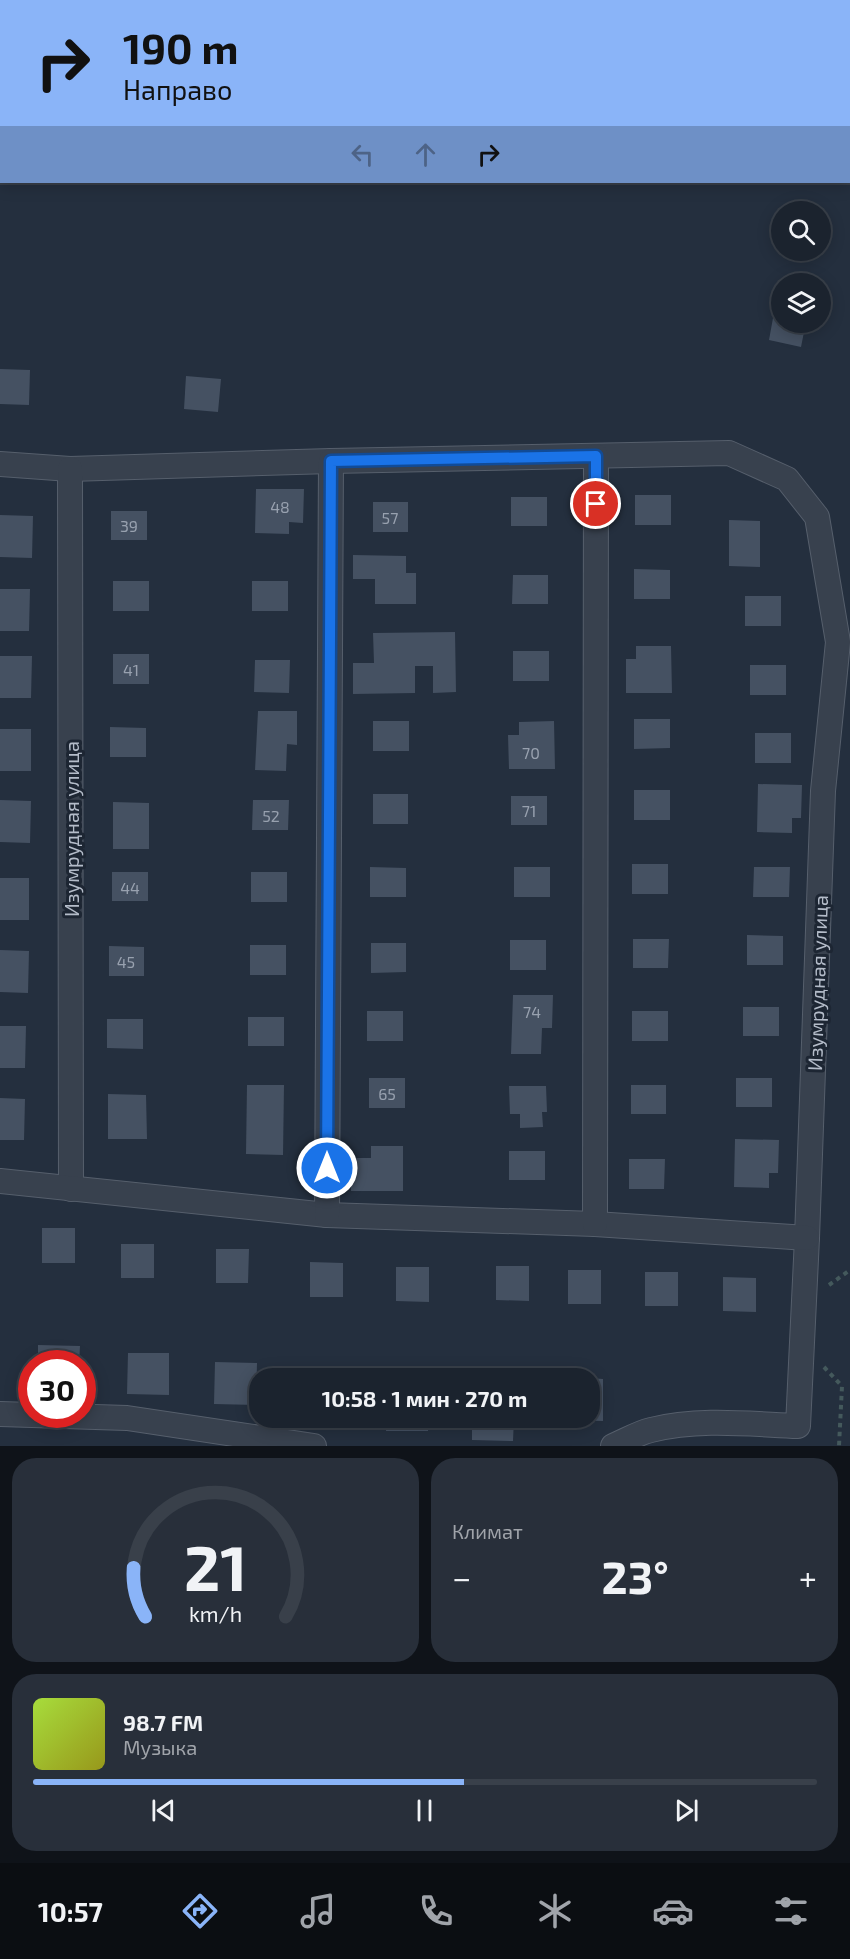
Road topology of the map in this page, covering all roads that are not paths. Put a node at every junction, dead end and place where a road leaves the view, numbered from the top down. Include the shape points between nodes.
1 (596, 456) junction
2 (331, 461) junction
3 (0, 464) edge
4 (70, 469) junction
5 (0, 1181) edge
6 (71, 1189) junction
7 (327, 1215) junction
8 (595, 1224) junction
9 (807, 1238) junction
10 (0, 1414) edge
11 (314, 1446) edge
12 (613, 1446) edge

1 - 2 street
1 - 8 street
1 - 9 street, Изумрудная улица via 729,453 787,479 818,517 838,642 824,791
2 - 4 street
2 - 7 street
3 - 4 street
4 - 6 street, Изумрудная улица
5 - 6 street
6 - 7 street
7 - 8 street
8 - 9 street
9 - 12 street, Изумрудная улица via 798,1426 686,1423 649,1430
10 - 11 street via 127,1418

